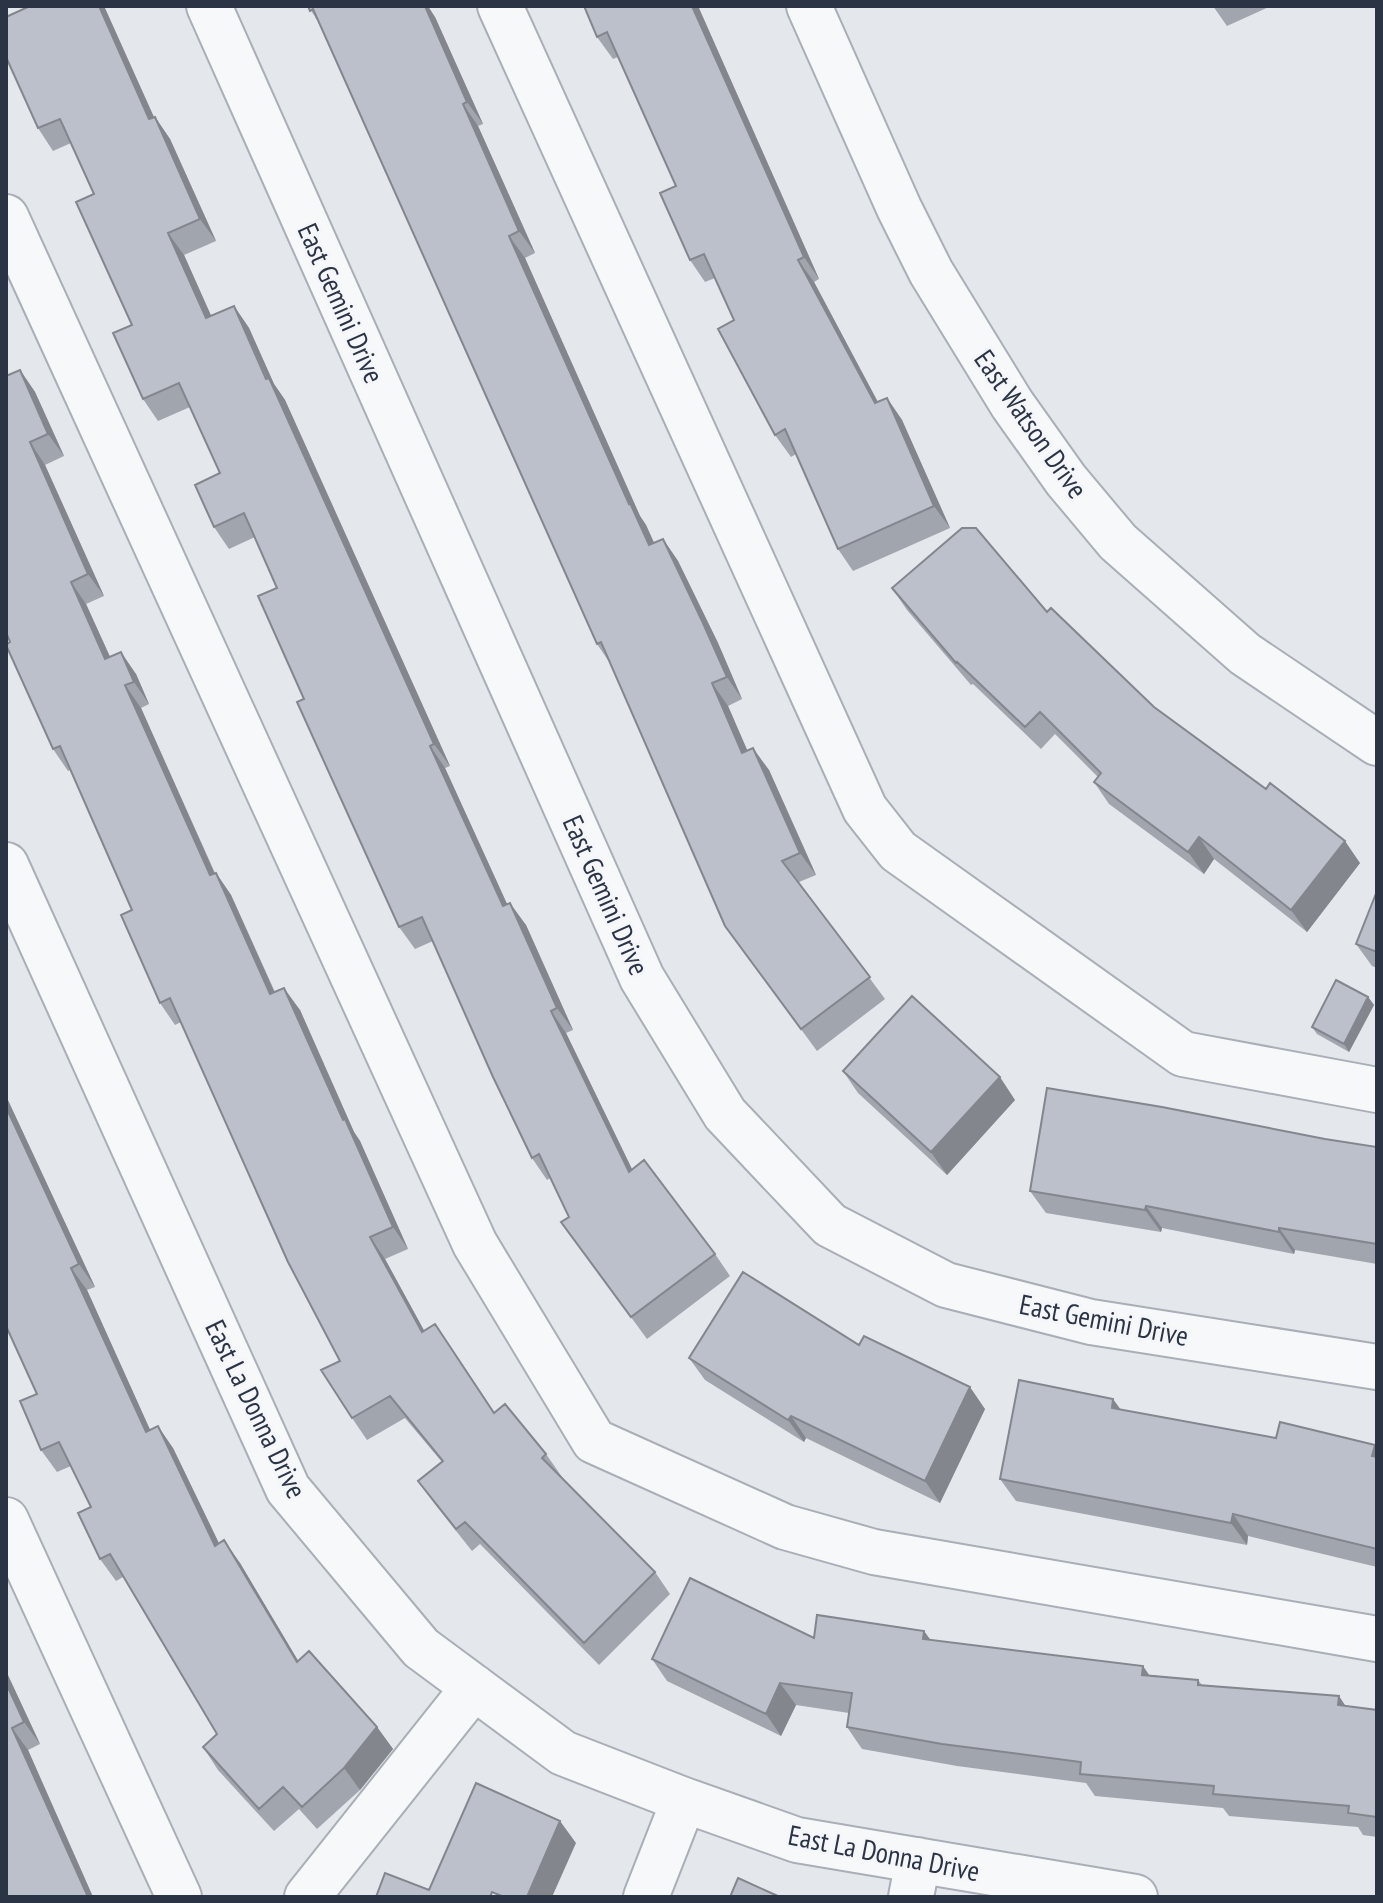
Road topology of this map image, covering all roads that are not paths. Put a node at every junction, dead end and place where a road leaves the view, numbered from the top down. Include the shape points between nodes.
1 (209, 6) edge
2 (500, 6) edge
3 (809, 6) edge
4 (6, 217) edge
5 (1377, 743) edge
6 (6, 865) edge
7 (1377, 1090) edge
8 (1377, 1367) edge
9 (6, 1520) edge
10 (1377, 1639) edge
11 (474, 1687) junction
12 (684, 1800) junction
13 (915, 1879) edge
14 (179, 1897) edge
15 (307, 1897) edge
16 (646, 1897) edge
17 (1135, 1897) edge

1 - 8 street, East Gemini Drive via 642,978 725,1114 830,1225 946,1285 1091,1322
2 - 7 street via 865,809 898,851 1183,1054
3 - 5 street, East Watson Drive via 931,272 1066,480 1118,542 1245,654
4 - 10 street via 475,1244 594,1441 785,1527 874,1552
6 - 11 street, East La Donna Drive via 288,1489 421,1648
9 - 14 street
11 - 12 street, East La Donna Drive via 563,1753
11 - 15 street
12 - 13 street, East La Donna Drive
12 - 16 street
13 - 17 street, East La Donna Drive

